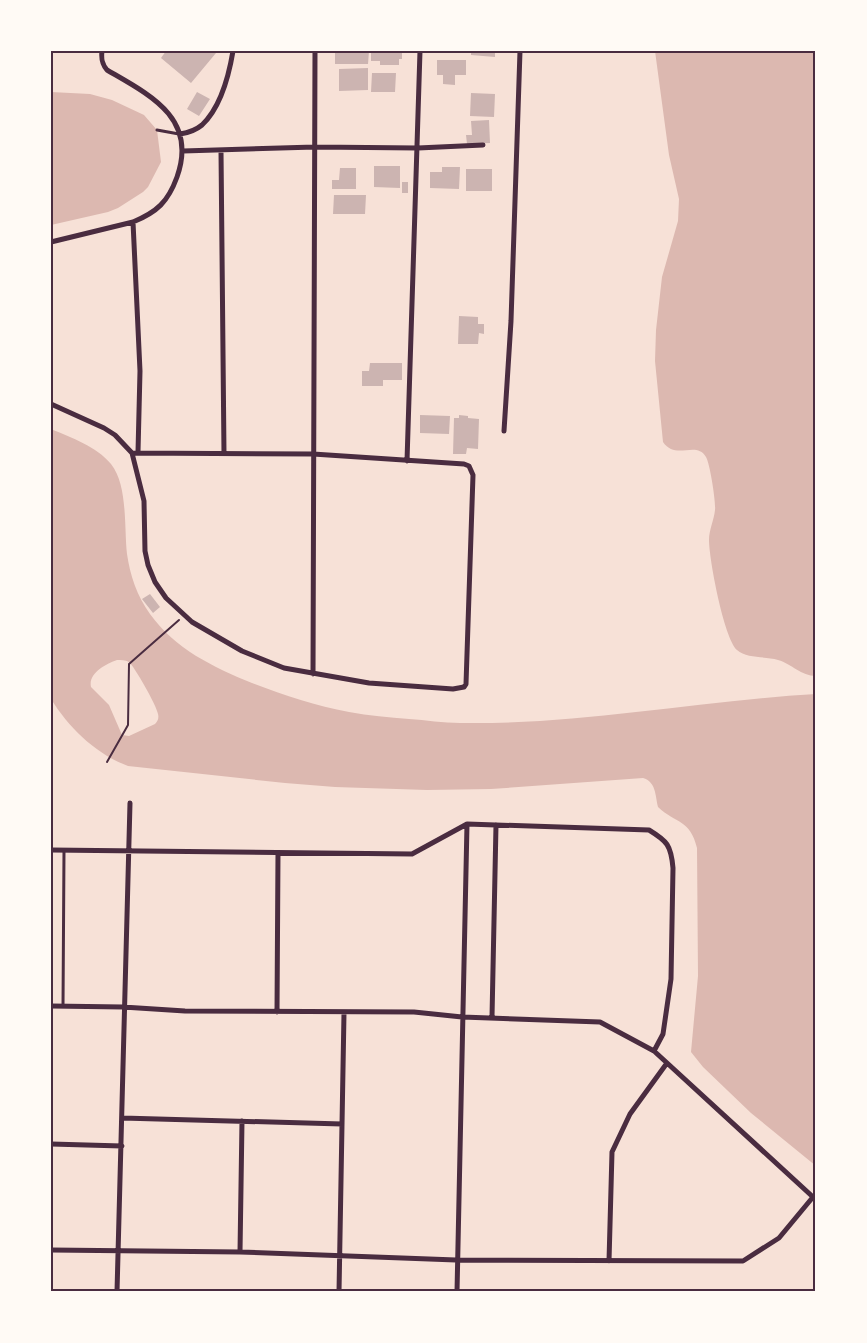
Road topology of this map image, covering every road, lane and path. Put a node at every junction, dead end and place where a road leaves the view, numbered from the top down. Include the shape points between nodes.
1 (102, 51) edge
2 (233, 51) edge
3 (315, 51) edge
4 (420, 51) edge
5 (520, 51) edge
6 (158, 130) dead end
7 (180, 134) junction
8 (483, 145) dead end
9 (315, 147) junction
10 (418, 148) junction
11 (183, 151) junction
12 (221, 151) junction
13 (133, 222) junction
14 (51, 242) edge
15 (51, 404) edge
16 (504, 431) dead end
17 (135, 453) junction
18 (224, 453) junction
19 (313, 454) junction
20 (407, 461) junction
21 (184, 616) junction
22 (312, 674) junction
23 (107, 762) dead end
24 (130, 803) dead end
25 (467, 824) junction
26 (496, 825) junction
27 (51, 850) edge
28 (64, 851) junction
29 (129, 852) junction
30 (278, 853) junction
31 (51, 1006) edge
32 (62, 1006) junction
33 (125, 1008) junction
34 (277, 1012) junction
35 (344, 1013) junction
36 (462, 1017) junction
37 (492, 1017) junction
38 (654, 1051) junction
39 (667, 1063) junction
40 (122, 1118) junction
41 (242, 1121) junction
42 (342, 1124) junction
43 (51, 1144) edge
44 (122, 1146) junction
45 (51, 1250) edge
46 (119, 1251) junction
47 (240, 1252) junction
48 (339, 1255) junction
49 (456, 1260) junction
50 (609, 1261) junction
51 (117, 1292) edge
52 (338, 1292) edge
53 (457, 1292) edge

1 - 7 street via 104,66 165,108
2 - 7 street via 221,94 210,114 202,125
3 - 9 street
4 - 10 street
5 - 16 street
6 - 7 lane
7 - 11 street
8 - 10 street
9 - 10 street
9 - 12 street
9 - 19 street
10 - 20 street
11 - 12 street
11 - 13 street via 178,174 166,200
12 - 18 street
13 - 14 street
13 - 17 street via 140,370
15 - 17 street via 104,428
17 - 18 street
17 - 21 street via 144,501 146,558 155,582
18 - 19 street
19 - 20 street
19 - 22 street
20 - 22 street via 464,464 472,468 466,684 453,689 413,687
21 - 22 street via 242,651 284,668
21 - 23 path via 129,664 128,725
24 - 29 street
25 - 26 street
25 - 30 street via 412,854
25 - 36 street
26 - 37 street
26 - 38 street via 649,830 664,839 672,854 673,868 671,979 663,1034
27 - 28 street
28 - 29 street
28 - 32 lane
29 - 30 street
29 - 33 street
30 - 34 street
31 - 32 street
32 - 33 street
33 - 34 street
33 - 40 street
34 - 35 street
35 - 36 street via 414,1012
35 - 42 street
36 - 37 street
36 - 49 street
37 - 38 street via 600,1022
38 - 39 street
39 - 50 street via 630,1114 612,1152
39 - 50 street via 812,1197 779,1238 743,1261
40 - 41 street
40 - 44 street
41 - 42 street
41 - 47 street
42 - 48 street
43 - 44 street
44 - 46 street
45 - 46 street
46 - 47 street
46 - 51 street
47 - 48 street
48 - 49 street
48 - 52 street
49 - 50 street
49 - 53 street

